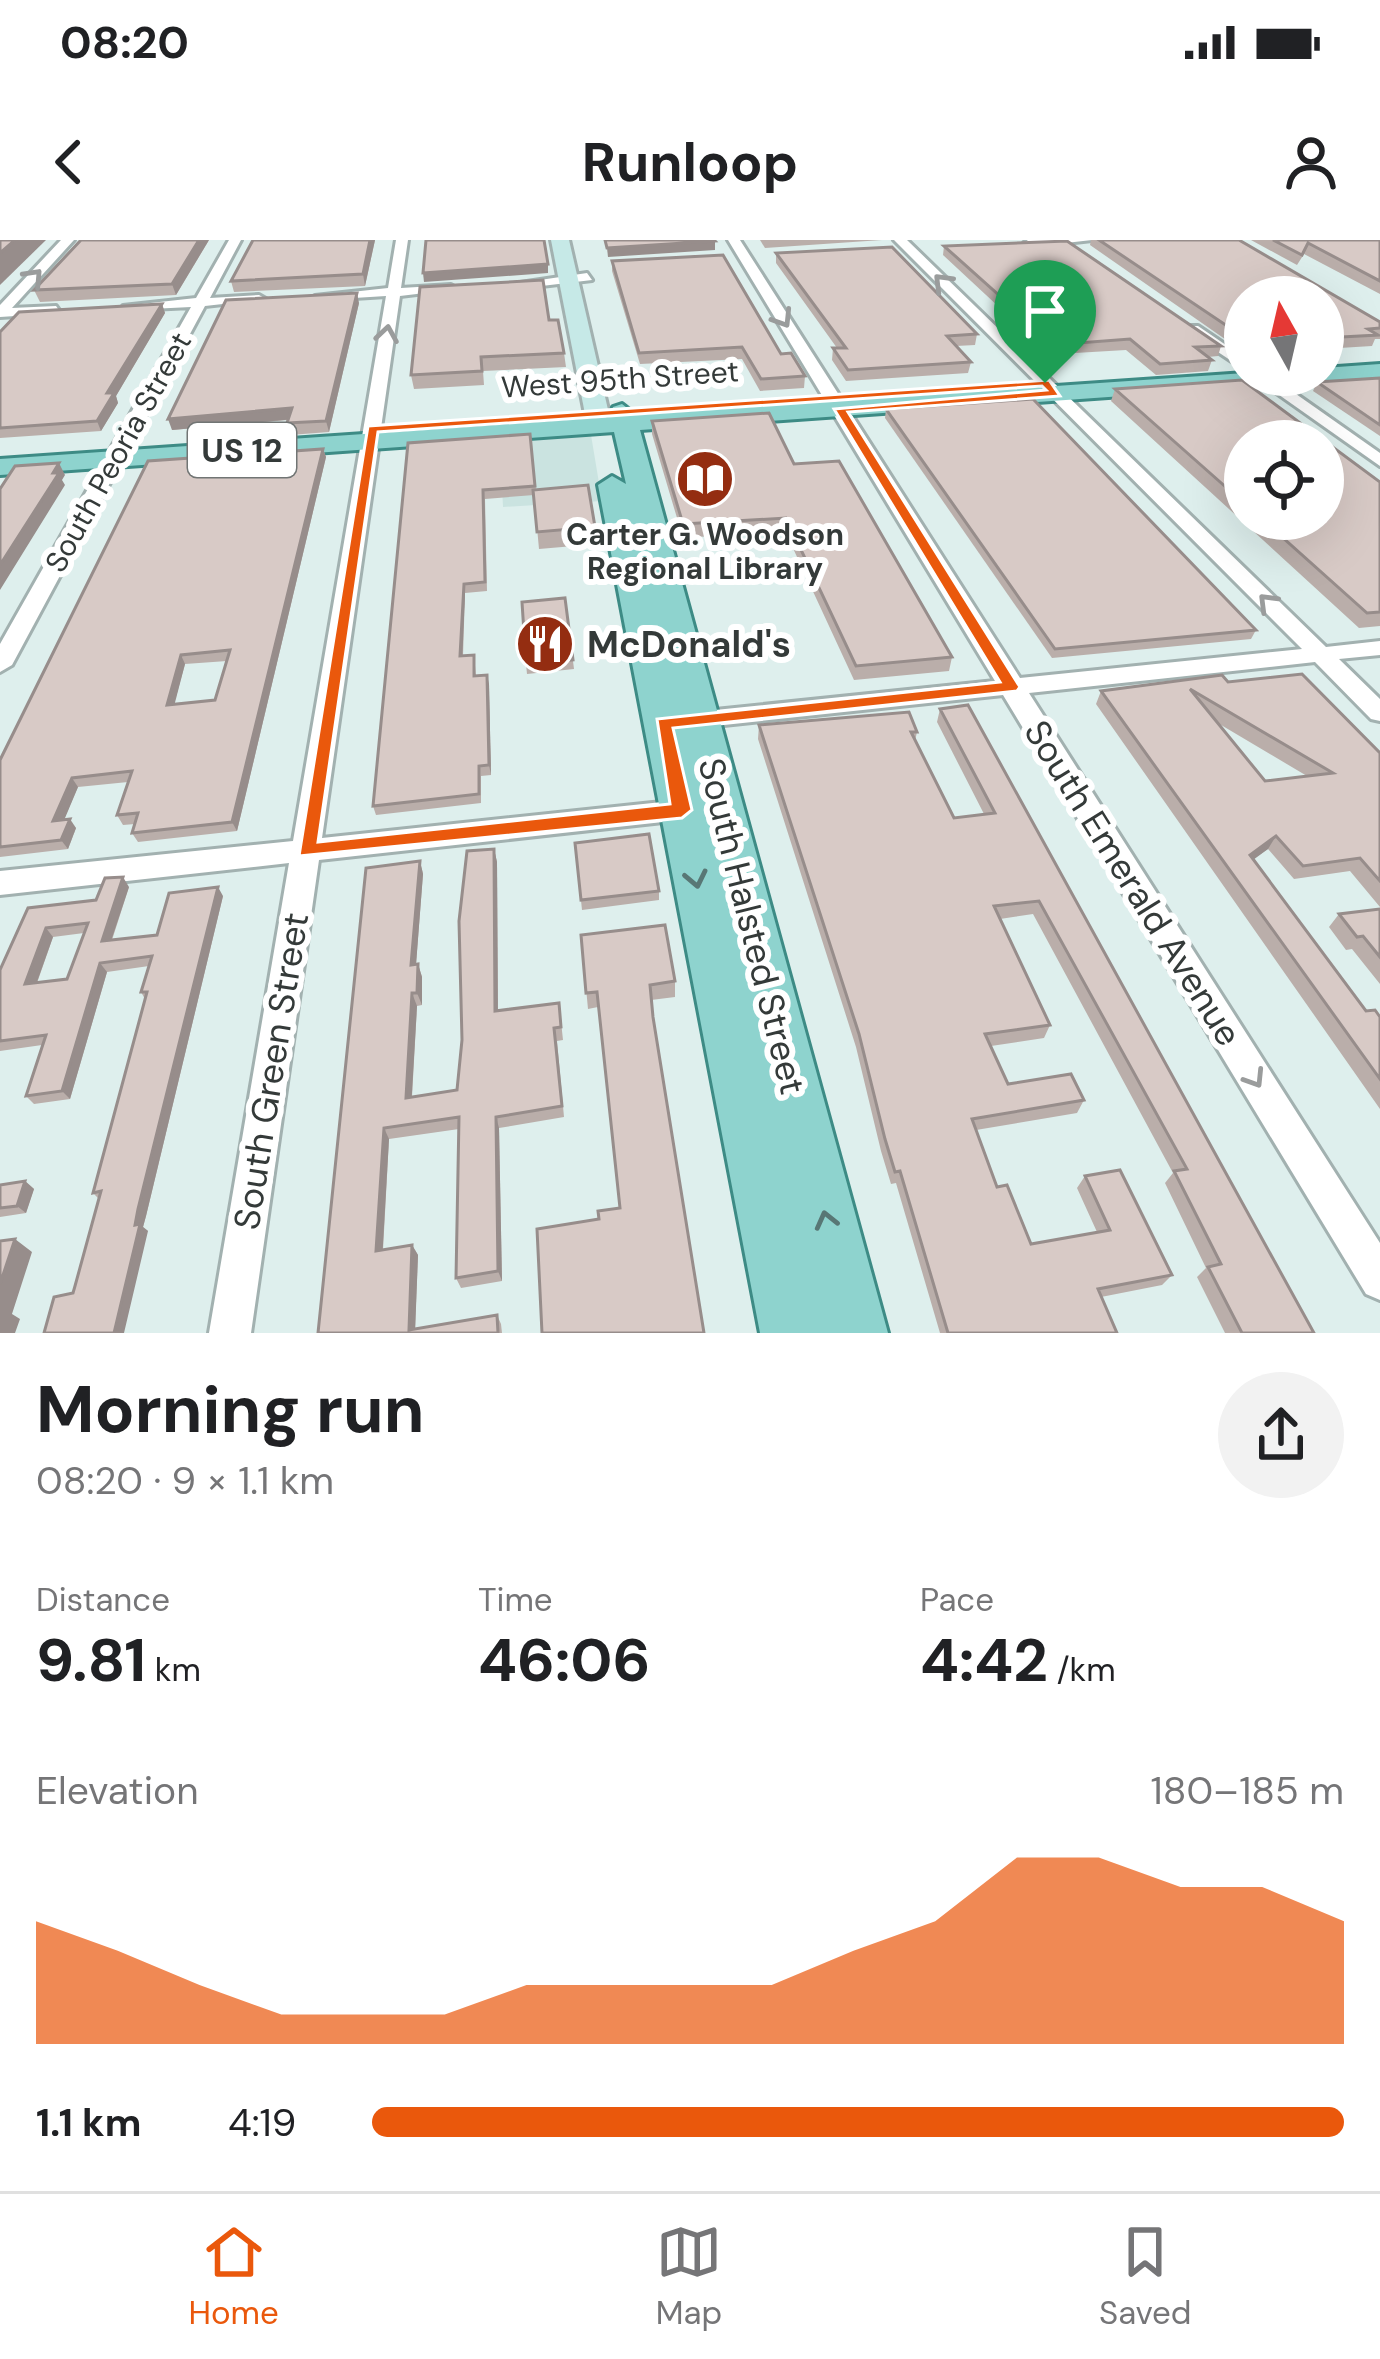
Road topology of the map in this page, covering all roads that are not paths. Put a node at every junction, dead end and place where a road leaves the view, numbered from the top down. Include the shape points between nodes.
1 (68, 240) edge
2 (235, 240) edge
3 (402, 240) edge
4 (560, 240) edge
5 (577, 240) edge
6 (734, 240) edge
7 (1068, 240) edge
8 (1086, 240) edge
9 (1012, 244) edge
10 (907, 247) edge
11 (1093, 258) edge
12 (581, 271) junction
13 (487, 287) edge
14 (466, 289) edge
15 (394, 292) junction
16 (298, 297) edge
17 (278, 298) edge
18 (201, 303) junction
19 (122, 307) edge
20 (80, 309) edge
21 (0, 313) edge
22 (1181, 320) edge
23 (1224, 351) edge
24 (1380, 360) edge
25 (1344, 363) edge
26 (1380, 371) edge
27 (1344, 373) edge
28 (1224, 374) edge
29 (1050, 388) junction
30 (1287, 396) edge
31 (836, 403) junction
32 (611, 419) junction
33 (371, 435) junction
34 (117, 453) junction
35 (0, 454) edge
36 (1380, 461) edge
37 (0, 467) edge
38 (1380, 648) edge
39 (1320, 654) junction
40 (0, 664) edge
41 (1011, 687) junction
42 (1380, 713) edge
43 (681, 721) junction
44 (682, 810) junction
45 (306, 851) junction
46 (0, 884) edge
47 (1380, 1280) edge
48 (230, 1333) edge
49 (793, 1333) edge
50 (855, 1333) edge

21 -> 1 street
2 - 18 street, South Peoria Street
3 - 15 street, South Green Street
4 - 12 main road, South Halsted Street
5 - 12 main road, South Halsted Street
6 -> 31 street, South Emerald Avenue
7 - 8 street
7 - 9 street
7 - 11 street
29 -> 10 street
12 - 13 street
12 - 32 main road, South Halsted Street
14 - 15 street
15 - 16 street
33 -> 15 street, South Green Street
17 - 18 street
18 - 19 street
18 - 34 street, South Peoria Street
20 - 21 street
22 - 23 street
24 - 25 main road
26 - 27 main road, West 95th Street / US 12
28 - 29 main road, West 95th Street / US 12
29 - 31 main road, West 95th Street / US 12
39 -> 29 street
30 - 36 street
31 - 32 main road, West 95th Street / US 12
31 - 41 street, South Emerald Avenue
32 - 33 main road, West 95th Street / US 12
32 - 43 main road, South Halsted Street
33 - 34 main road, West 95th Street / US 12
33 - 45 street, South Green Street
34 - 35 main road, West 95th Street / US 12
34 - 37 main road, West 95th Street / US 12
34 - 40 street, South Peoria Street
38 - 39 street
39 - 41 street
39 - 42 street
41 - 43 street
41 -> 47 street, South Emerald Avenue
43 - 44 main road, South Halsted Street
50 -> 43 main road, South Halsted Street
44 - 45 street
44 -> 49 main road, South Halsted Street
45 - 46 street
45 - 48 street, South Green Street

